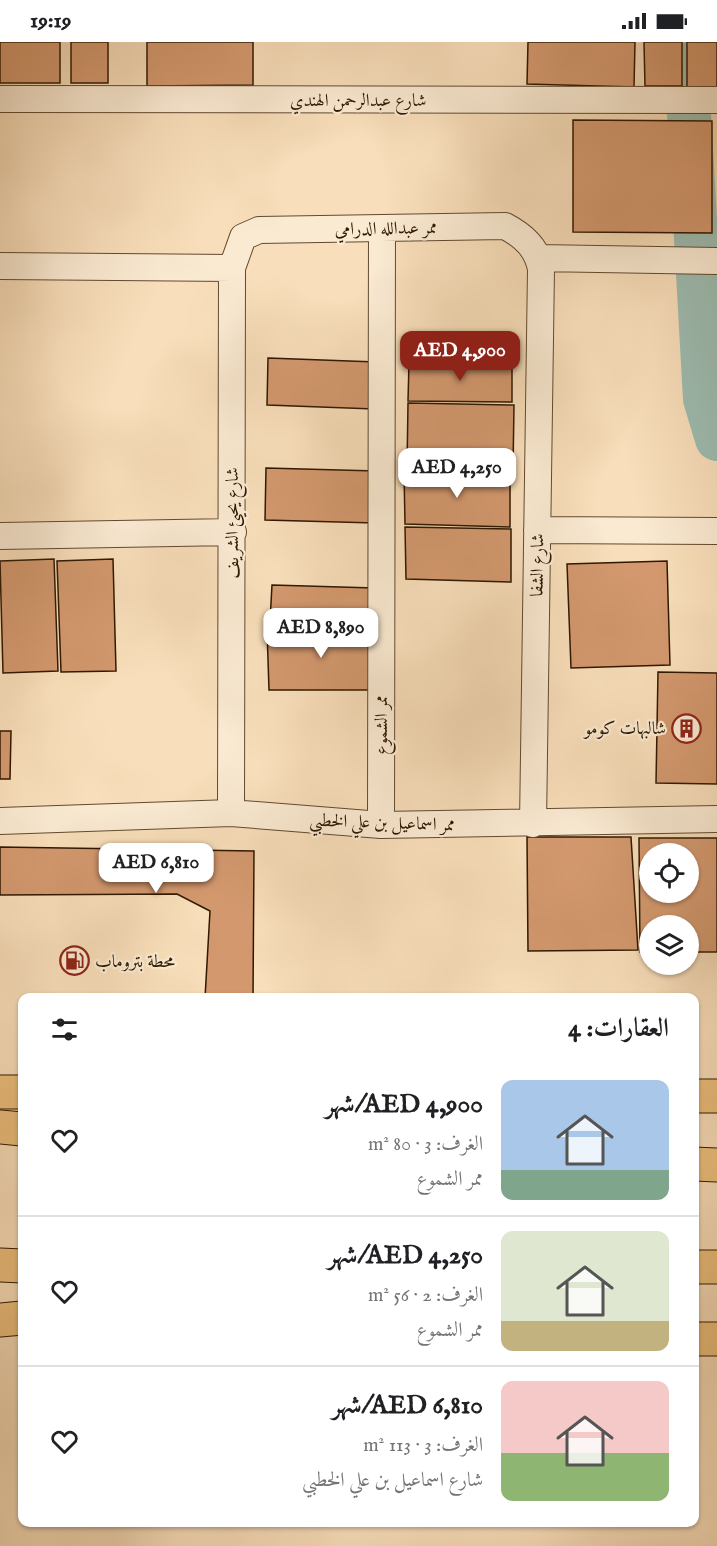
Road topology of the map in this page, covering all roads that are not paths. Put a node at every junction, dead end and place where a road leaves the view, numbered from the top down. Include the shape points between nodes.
1 (0, 99) edge
2 (717, 100) edge
3 (382, 228) junction
4 (717, 261) edge
5 (540, 263) junction
6 (0, 266) edge
7 (232, 268) junction
8 (537, 530) junction
9 (717, 531) edge
10 (232, 532) junction
11 (0, 536) edge
12 (231, 813) junction
13 (717, 819) edge
14 (0, 821) edge
15 (533, 824) junction
16 (381, 825) junction
17 (0, 1092) edge
18 (18, 1092) edge
19 (699, 1096) edge
20 (717, 1096) edge
21 (0, 1127) edge
22 (18, 1129) edge
23 (0, 1140) edge
24 (18, 1140) edge
25 (699, 1164) edge
26 (717, 1165) edge
27 (0, 1266) edge
28 (18, 1266) edge
29 (699, 1267) edge
30 (717, 1267) edge
31 (717, 1272) edge
32 (699, 1274) edge
33 (18, 1318) edge
34 (0, 1320) edge
35 (0, 1330) edge
36 (18, 1330) edge
37 (699, 1339) edge
38 (717, 1340) edge

1 - 2 street, شارع عبدالرحمن الهندي
3 - 5 street, ممر عبدالله الدرامي via 505,226 519,233
3 - 7 street, ممر عبدالله الدرامي via 259,231 243,237
3 - 16 street, ممر الشموع
4 - 5 street
5 - 8 street, شارع الشفا
6 - 7 street
7 - 10 street, شارع يحيئ الشريف
8 - 9 street
8 - 15 street, شارع الشفا
10 - 11 street
10 - 12 street, شارع يحيئ الشريف
12 - 14 street, ممر اسماعيل بن علي الخطبي
12 - 16 street, ممر اسماعيل بن علي الخطبي
13 - 15 street, ممر اسماعيل بن علي الخطبي
15 - 16 street, ممر اسماعيل بن علي الخطبي
17 - 18 main road
19 - 20 main road
21 - 22 main road
23 - 24 main road
25 - 26 main road
27 - 28 main road
29 - 30 main road
31 - 32 main road
33 - 34 main road
35 - 36 main road
37 - 38 main road

